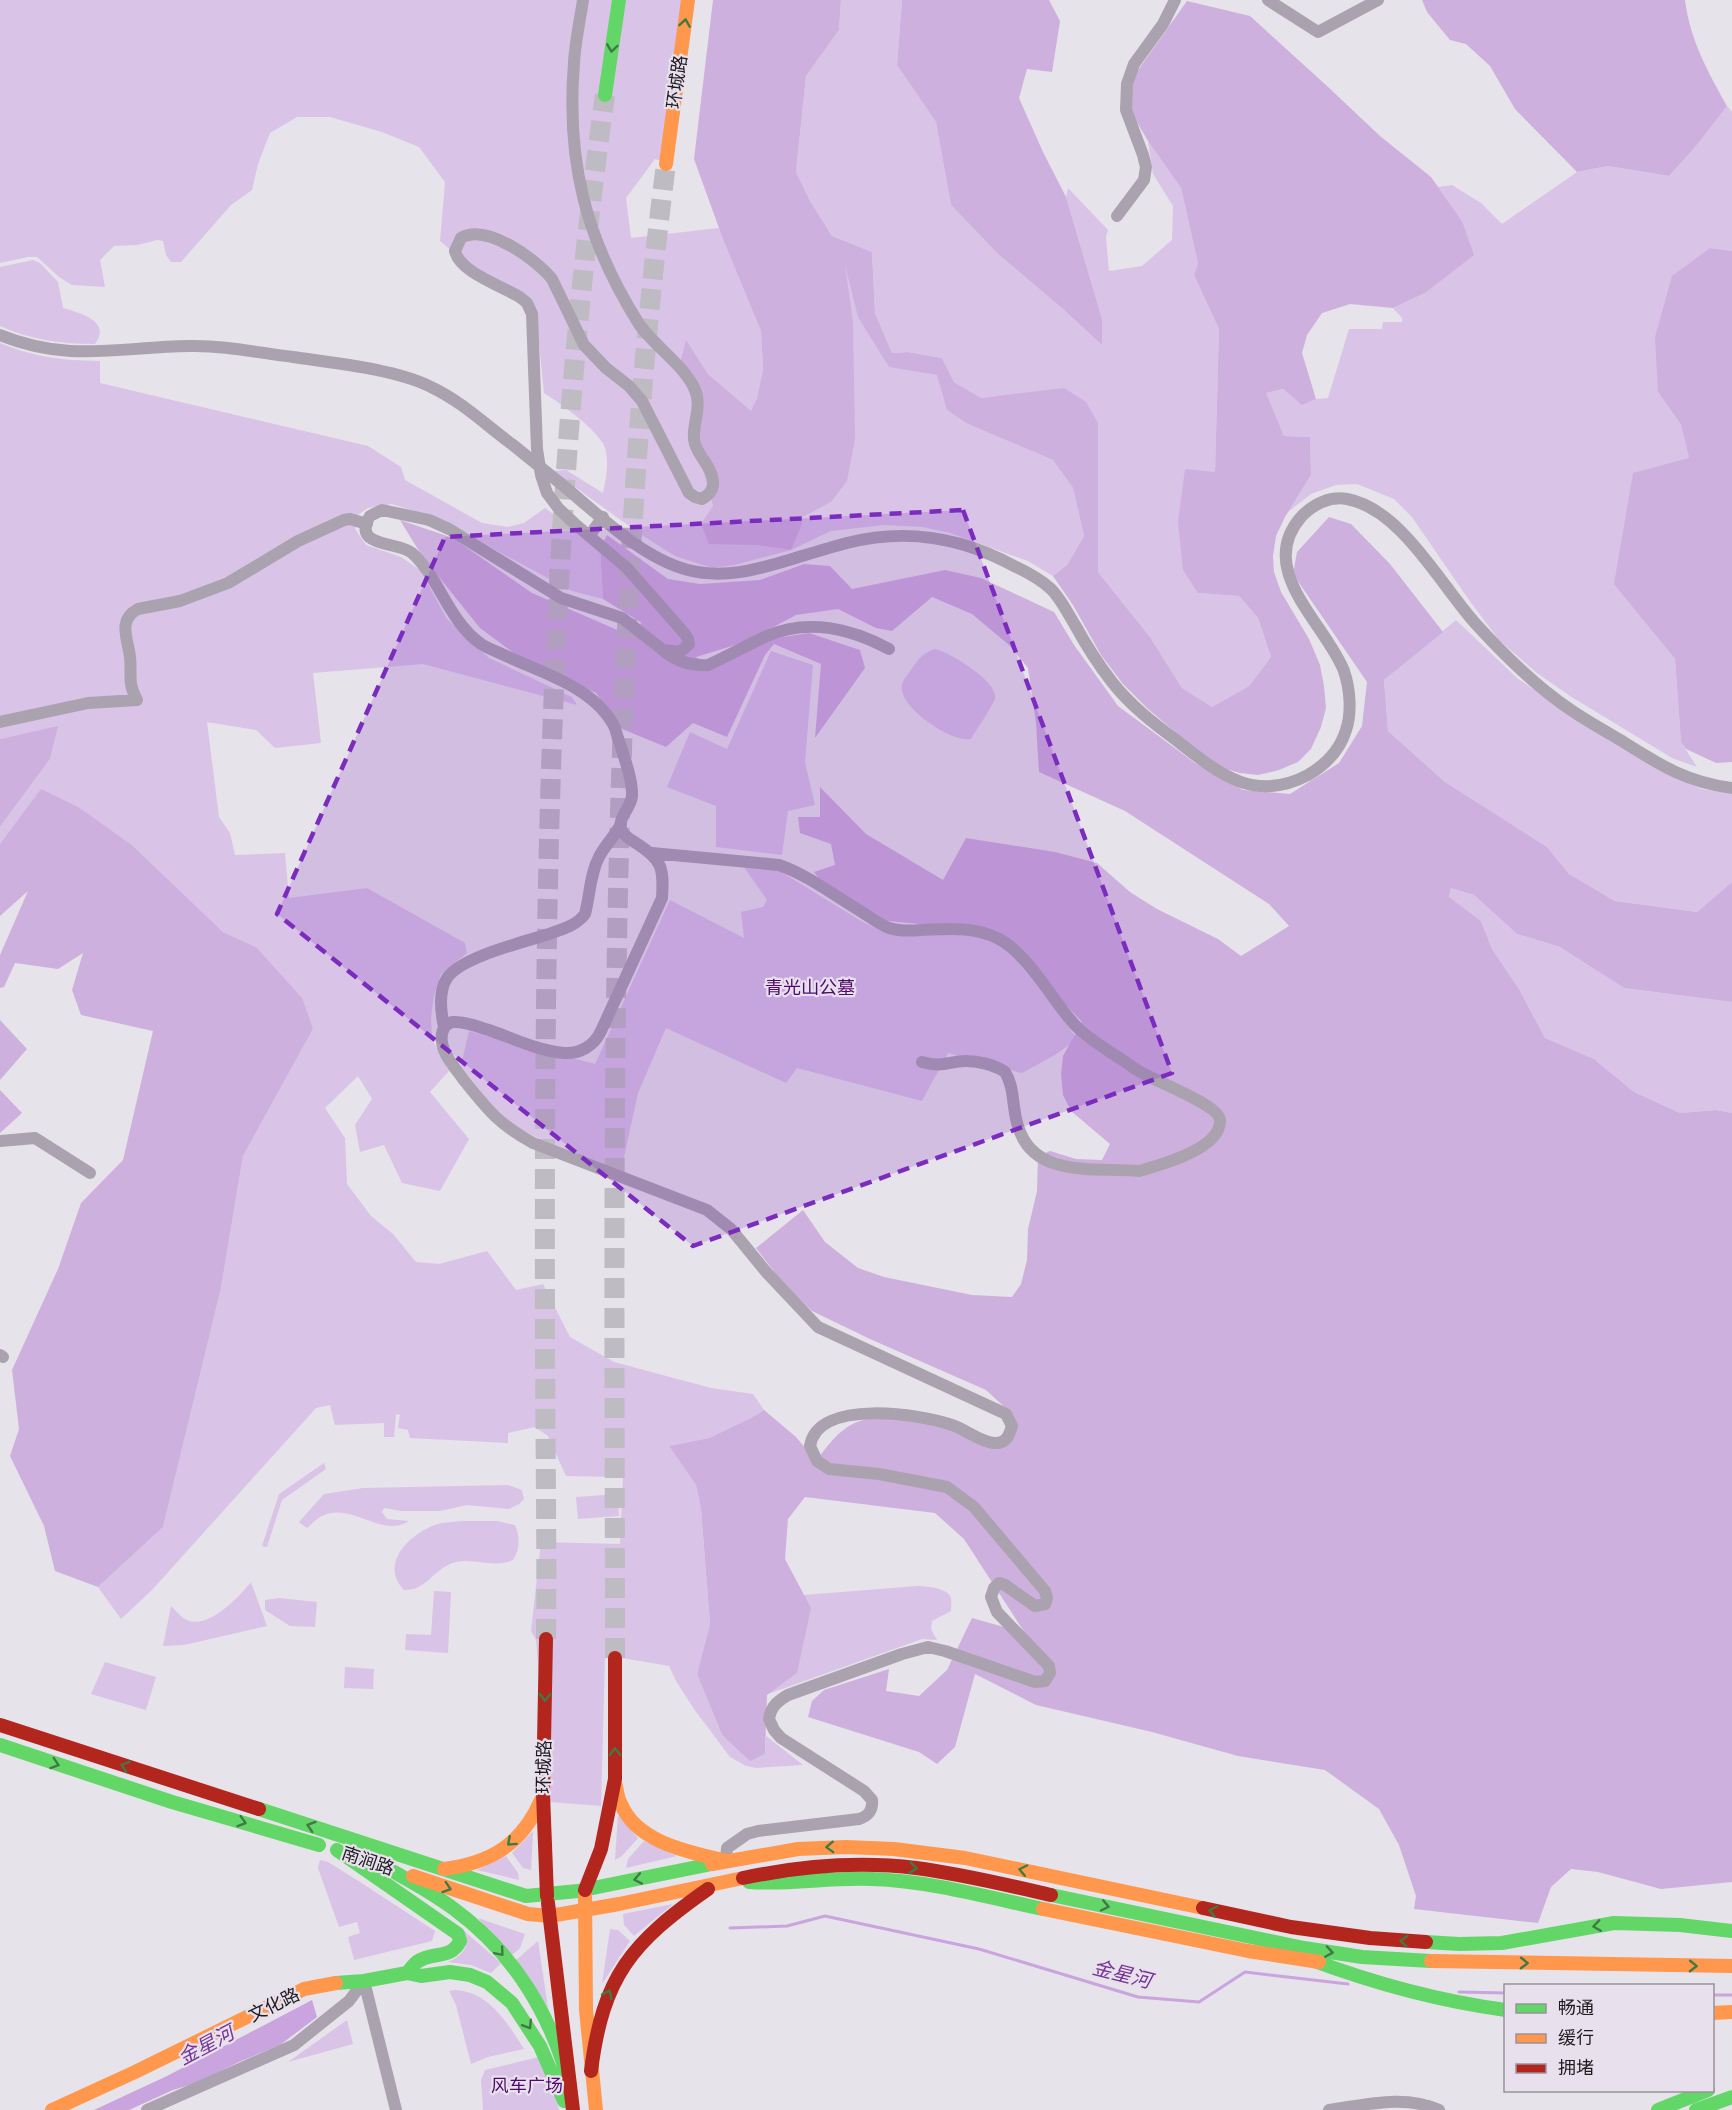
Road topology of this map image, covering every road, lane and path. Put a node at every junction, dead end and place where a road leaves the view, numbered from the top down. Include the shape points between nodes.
1 (583, 0) edge
2 (619, 0) edge
3 (688, 0) edge
4 (1175, 0) edge
5 (1268, 0) edge
6 (1378, 0) edge
7 (605, 95) tunnel mouth
8 (666, 164) tunnel mouth
9 (1118, 216) dead end
10 (0, 335) edge
11 (603, 518) junction
12 (367, 524) junction
13 (589, 536) junction
14 (889, 649) dead end
15 (663, 650) junction
16 (0, 722) edge
17 (1732, 788) edge
18 (621, 824) junction
19 (652, 853) junction
20 (444, 1028) junction
21 (922, 1062) dead end
22 (0, 1141) edge
23 (90, 1173) dead end
24 (546, 1639) tunnel mouth
25 (615, 1658) tunnel mouth
26 (0, 1725) edge
27 (0, 1745) edge
28 (615, 1779) junction
29 (543, 1794) junction
30 (337, 1850) junction
31 (726, 1861) junction
32 (387, 1868) junction
33 (442, 1869) junction
34 (724, 1880) junction
35 (585, 1890) junction
36 (547, 1896) junction
37 (586, 1909) junction
38 (550, 1916) junction
39 (1254, 1919) junction
40 (1732, 1931) edge
41 (1251, 1937) junction
42 (1319, 1962) junction
43 (1732, 1966) edge
44 (407, 1973) junction
45 (364, 1981) junction
46 (1504, 2010) edge
47 (1732, 2012) edge
48 (1714, 2013) edge
49 (591, 2071) junction
50 (570, 2087) junction
51 (1705, 2092) edge
52 (1732, 2097) edge
53 (52, 2110) edge
54 (147, 2110) edge
55 (396, 2110) edge
56 (567, 2110) edge
57 (573, 2110) edge
58 (596, 2110) edge
59 (1329, 2110) edge
60 (1439, 2110) edge
61 (1658, 2110) edge
62 (1696, 2110) edge

1 - 13 street via 573,78 573,143 578,182 599,249 638,321 695,389 698,405 694,441 713,478 708,494 699,498 689,493 642,401 584,345 548,273 514,248 482,235 461,238 455,251 468,269 512,292 529,307 533,320 535,426 544,485 559,509
2 -> 7 main road
8 -> 3 main road, 环城路
4 - 9 street via 1129,75 1126,110 1146,173
5 - 6 street via 1318,32
10 - 11 street, bridge via 75,353 176,346 230,348 408,378 444,394
11 - 13 street
11 - 17 street via 669,563 715,574 755,569 876,538 930,537 975,547 1027,572 1051,589 1112,682 1158,727 1222,775 1247,783 1274,785 1302,777 1327,761 1348,726 1345,674 1295,590 1285,559 1287,542 1300,519 1318,504 1344,499 1380,512 1396,525 1494,643 1563,704 1667,769
12 - 15 street via 372,514 382,510 438,523 561,598 627,621
12 - 16 street via 344,520 298,541 228,583 180,601 132,612 124,634 130,656 129,681 137,700 88,703
12 - 18 street via 372,540 404,549 417,559 477,641 573,687 610,718 631,791
13 - 15 street via 627,568 688,639 687,647 680,652
14 - 15 street via 841,630 804,627 768,636 708,665 672,658
18 - 19 street via 626,836
18 - 20 street via 598,858 582,918 566,928 457,967 442,993
19 - 20 street via 660,867 661,902 592,1044 563,1053 468,1024 452,1022
19 - 21 street via 779,865 890,928 973,930 996,937 1014,948 1082,1033 1144,1076 1205,1103 1219,1115 1220,1122 1213,1137 1198,1149 1139,1171 1061,1167 1042,1160 1026,1144 1018,1128 1005,1072 966,1061 943,1066
20 - 31 street via 444,1052 508,1130 707,1210 731,1229 818,1328 1002,1412 1011,1422 1007,1439 995,1443 951,1425 893,1413 843,1416 821,1427 810,1446 818,1461 830,1469 947,1487 974,1507 1047,1595 1045,1604 1037,1606 999,1583 991,1597 997,1612 1049,1666 1049,1677 1042,1683 1035,1682 945,1651 921,1647 782,1699 770,1714 777,1733 864,1791 872,1800 872,1809 859,1819 747,1834 727,1848
22 - 23 street via 35,1138
24 -> 29 main road, 环城路
28 -> 25 main road
33 -> 26 main road, 南涧路
27 -> 30 main road, 南涧路 via 172,1802
28 - 31 main road via 619,1802 645,1833 674,1847
28 - 35 main road via 601,1849
29 -> 33 main road via 532,1818 501,1851 478,1863
29 - 36 main road, 环城路
30 - 32 main road, 南涧路
30 - 44 main road via 458,1934 460,1941 455,1950 418,1961
31 -> 35 main road, 南涧路
39 -> 31 main road, 南涧路 via 918,1850 824,1847
32 -> 38 main road, 南涧路 via 528,1914
32 -> 50 main road via 468,1919 509,1962 552,2031
33 - 36 main road, 南涧路 via 526,1896
34 - 37 main road, 南涧路
34 -> 41 main road, 南涧路 via 825,1865 916,1868
34 - 42 main road via 780,1884 826,1879 914,1882
49 -> 34 main road via 597,2023 624,1964 661,1922
35 - 36 main road, 南涧路
35 - 37 main road
36 - 38 main road, 环城路
37 - 38 main road, 南涧路
37 - 49 main road via 585,1979
38 - 50 main road
40 -> 39 main road, 南涧路 via 1614,1923 1502,1943 1459,1944 1370,1938
39 - 41 main road
41 - 42 main road
41 -> 43 main road via 1362,1957 1420,1961
42 - 46 main road via 1414,1994
44 - 45 main road, 文化路
44 -> 56 main road via 463,1973 501,1992 536,2038
45 - 53 main road, 文化路 via 304,1989
45 - 54 street via 349,2001 294,2045
45 - 55 street
47 - 48 main road
49 - 58 main road
50 - 57 main road
51 - 61 main road
52 - 62 main road
59 - 60 street via 1390,2102 1424,2103

